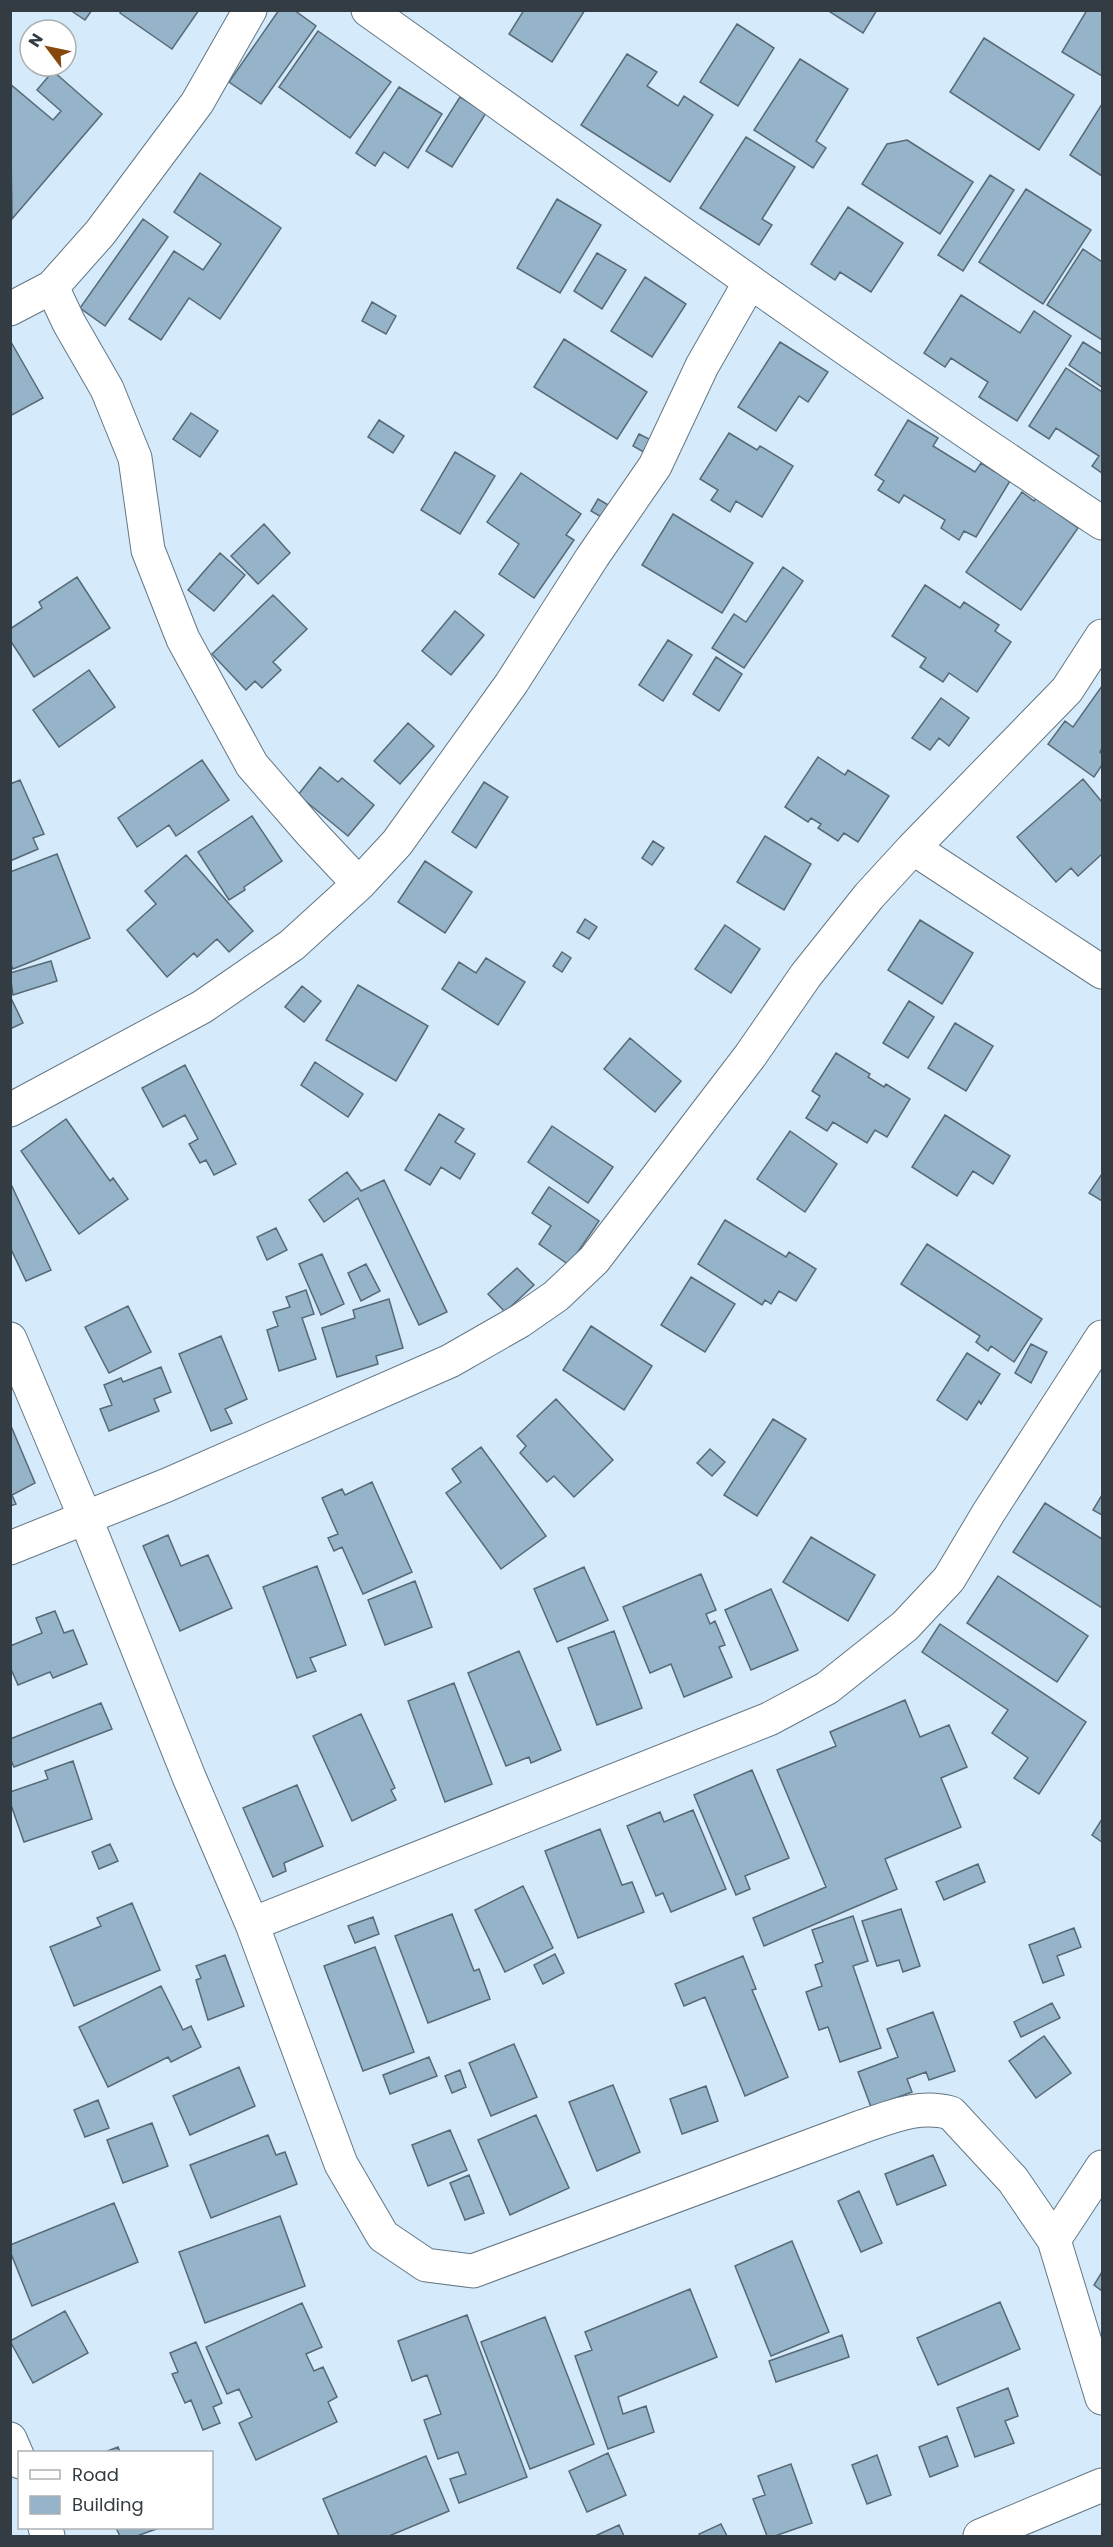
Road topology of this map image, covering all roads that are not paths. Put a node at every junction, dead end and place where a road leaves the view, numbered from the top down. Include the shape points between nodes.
1 (250, 10) edge
2 (368, 10) edge
3 (750, 282) junction
4 (52, 287) junction
5 (10, 309) edge
6 (1102, 523) edge
7 (1102, 636) edge
8 (913, 848) junction
9 (360, 884) junction
10 (1102, 972) edge
11 (10, 1110) edge
12 (1102, 1337) edge
13 (10, 1339) edge
14 (85, 1517) junction
15 (10, 1548) edge
16 (252, 1924) junction
17 (1102, 2168) edge
18 (1054, 2240) junction
19 (1102, 2398) edge
20 (10, 2439) edge
21 (18, 2457) edge
22 (1102, 2485) edge
23 (980, 2536) edge

1 - 4 street via 197,103 99,233
2 - 3 street
3 - 6 street
3 - 9 street via 702,366 655,466 511,684 397,843
4 - 5 street
4 - 9 street via 107,389 135,458 148,550 183,639 252,765
7 - 8 street via 1067,690
8 - 10 street
8 - 14 street via 806,975 750,1056 594,1260 556,1296 450,1361
9 - 11 street via 292,945 202,1007
12 - 16 street via 949,1579 905,1626 828,1688 769,1719
13 - 14 street
14 - 15 street
14 - 16 street
16 - 18 street via 341,2164 383,2236 426,2265 472,2271 916,2109 951,2113 1013,2180
17 - 18 street
18 - 19 street
20 - 21 street
22 - 23 street

